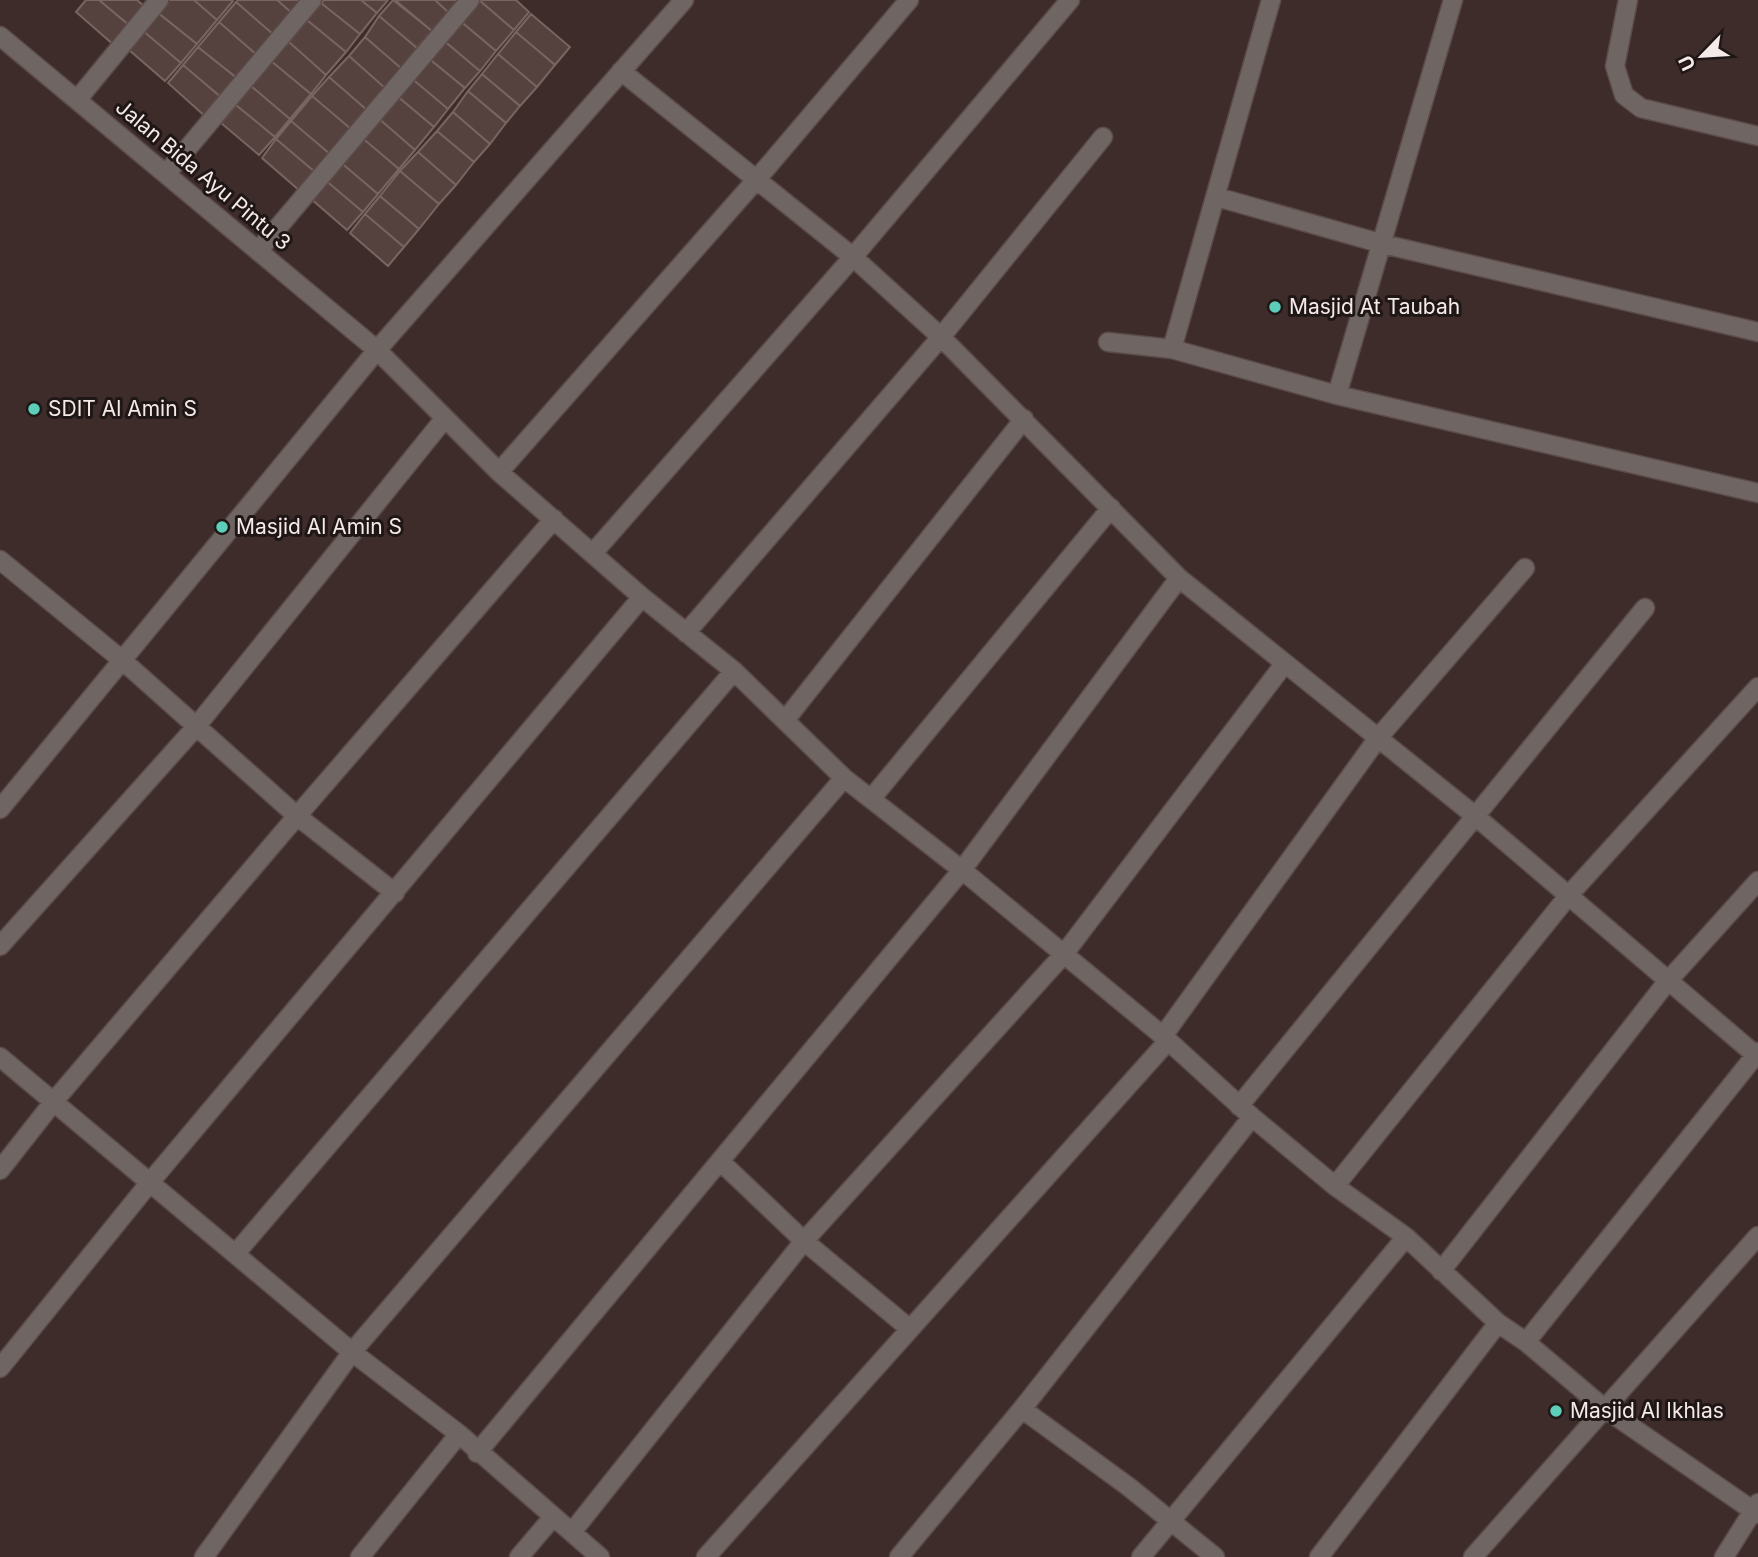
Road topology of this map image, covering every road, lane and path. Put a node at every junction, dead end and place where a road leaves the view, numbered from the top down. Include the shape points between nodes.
1 (159, 0) edge
2 (313, 0) edge
3 (470, 0) edge
4 (684, 0) edge
5 (909, 0) edge
6 (1070, 0) edge
7 (1271, 0) edge
8 (1453, 0) edge
9 (1628, 0) edge
10 (0, 36) edge
11 (621, 71) junction
12 (77, 100) junction
13 (1758, 136) edge
14 (1103, 137) dead end
15 (166, 174) junction
16 (757, 180) junction
17 (1217, 197) junction
18 (1383, 244) junction
19 (258, 251) junction
20 (853, 257) junction
21 (1758, 332) edge
22 (941, 337) junction
23 (1108, 342) dead end
24 (377, 349) junction
25 (1172, 349) junction
26 (1337, 395) junction
27 (445, 418) junction
28 (1024, 419) junction
29 (499, 472) junction
30 (1758, 493) edge
31 (1111, 508) junction
32 (554, 519) junction
33 (593, 553) junction
34 (0, 561) edge
35 (1525, 568) dead end
36 (1180, 578) junction
37 (642, 597) junction
38 (1645, 608) dead end
39 (686, 633) junction
40 (122, 660) junction
41 (1285, 663) junction
42 (734, 671) junction
43 (1758, 688) edge
44 (786, 719) junction
45 (195, 728) junction
46 (1378, 737) junction
47 (844, 778) junction
48 (871, 799) junction
49 (0, 809) edge
50 (1474, 815) junction
51 (297, 816) junction
52 (962, 870) junction
53 (1758, 881) edge
54 (395, 893) junction
55 (1569, 895) junction
56 (0, 946) edge
57 (1064, 954) junction
58 (1667, 982) junction
59 (1166, 1038) junction
60 (1757, 1055) edge
61 (0, 1057) edge
62 (55, 1100) junction
63 (1246, 1112) junction
64 (722, 1163) junction
65 (0, 1170) edge
66 (151, 1181) junction
67 (1335, 1186) junction
68 (1758, 1236) edge
69 (1406, 1237) junction
70 (804, 1241) junction
71 (236, 1253) junction
72 (1441, 1271) junction
73 (1498, 1323) junction
74 (910, 1329) junction
75 (1526, 1342) junction
76 (352, 1352) junction
77 (0, 1368) edge
78 (1604, 1408) junction
79 (1022, 1409) junction
80 (459, 1434) junction
81 (477, 1454) junction
82 (1756, 1510) edge
83 (553, 1517) junction
84 (1172, 1521) junction
85 (572, 1532) junction
86 (204, 1557) edge
87 (360, 1557) edge
88 (519, 1557) edge
89 (600, 1557) edge
90 (706, 1557) edge
91 (899, 1557) edge
92 (1141, 1557) edge
93 (1215, 1557) edge
94 (1319, 1557) edge
95 (1473, 1557) edge
96 (1724, 1557) edge

1 - 12 street
2 - 15 street
3 - 19 street
4 - 11 street
5 - 16 street
6 - 20 street
7 - 17 street
8 - 18 street
9 - 13 street via 1615,66 1624,95 1641,108
10 - 12 street, Jalan Bida Ayu Pintu 3
11 - 16 street
11 - 24 street
12 - 15 street, Jalan Bida Ayu Pintu 3
14 - 22 street
15 - 19 street, Jalan Bida Ayu Pintu 3
16 - 20 street
16 - 29 street
17 - 18 street
17 - 25 street
18 - 21 street
18 - 26 street
19 - 24 street, Jalan Bida Ayu Pintu 3
20 - 22 street
20 - 33 street
22 - 28 street
22 - 39 street
23 - 25 street
24 - 27 street, Jalan Bida Ayu Pintu 3
24 - 40 street
25 - 26 street
26 - 30 street
27 - 29 street, Jalan Bida Ayu Pintu 3
27 - 45 street
28 - 31 street
28 - 44 street
29 - 32 street, Jalan Bida Ayu Pintu 3
31 - 36 street
31 - 48 street
32 - 33 street, Jalan Bida Ayu Pintu 3
32 - 51 street
33 - 37 street, Jalan Bida Ayu Pintu 3
34 - 40 street
35 - 46 street
36 - 41 street
36 - 52 street
37 - 39 street, Jalan Bida Ayu Pintu 3
37 - 54 street
38 - 50 street
39 - 42 street, Jalan Bida Ayu Pintu 3
40 - 45 street
40 - 49 street
41 - 46 street
41 - 57 street
42 - 44 street, Jalan Bida Ayu Pintu 3
42 - 71 street
43 - 55 street
44 - 47 street, Jalan Bida Ayu Pintu 3
45 - 51 street
45 - 56 street
46 - 50 street
46 - 59 street
47 - 48 street, Jalan Bida Ayu Pintu 3
47 - 76 street
48 - 52 street, Jalan Bida Ayu Pintu 3
50 - 55 street
50 - 63 street
51 - 54 street
51 - 62 street
52 - 57 street, Jalan Bida Ayu Pintu 3
52 - 64 street
53 - 58 street
54 - 66 street
55 - 58 street
55 - 67 street
57 - 59 street, Jalan Bida Ayu Pintu 3
57 - 70 street
58 - 60 street
58 - 72 street
59 - 63 street, Jalan Bida Ayu Pintu 3
59 - 74 street
60 - 75 street
61 - 62 street
62 - 65 street
62 - 66 street
63 - 67 street, Jalan Bida Ayu Pintu 3
63 - 79 street
64 - 70 street
64 - 81 street
66 - 71 street
66 - 77 street
67 - 69 street, Jalan Bida Ayu Pintu 3
68 - 78 street
69 - 72 street, Jalan Bida Ayu Pintu 3
69 - 84 street
70 - 74 street
70 - 85 street
71 - 76 street
72 - 73 street, Jalan Bida Ayu Pintu 3
73 - 75 street, Jalan Bida Ayu Pintu 3
73 - 94 street
74 - 90 street
75 - 78 street, Jalan Bida Ayu Pintu 3
76 - 80 street
76 - 86 street
78 - 82 street, Jalan Bida Ayu Pintu 3
78 - 95 street
79 - 84 street
79 - 91 street
80 - 81 street
80 - 87 street
81 - 83 street
82 - 96 street
83 - 85 street
83 - 88 street
84 - 92 street
84 - 93 street
85 - 89 street

